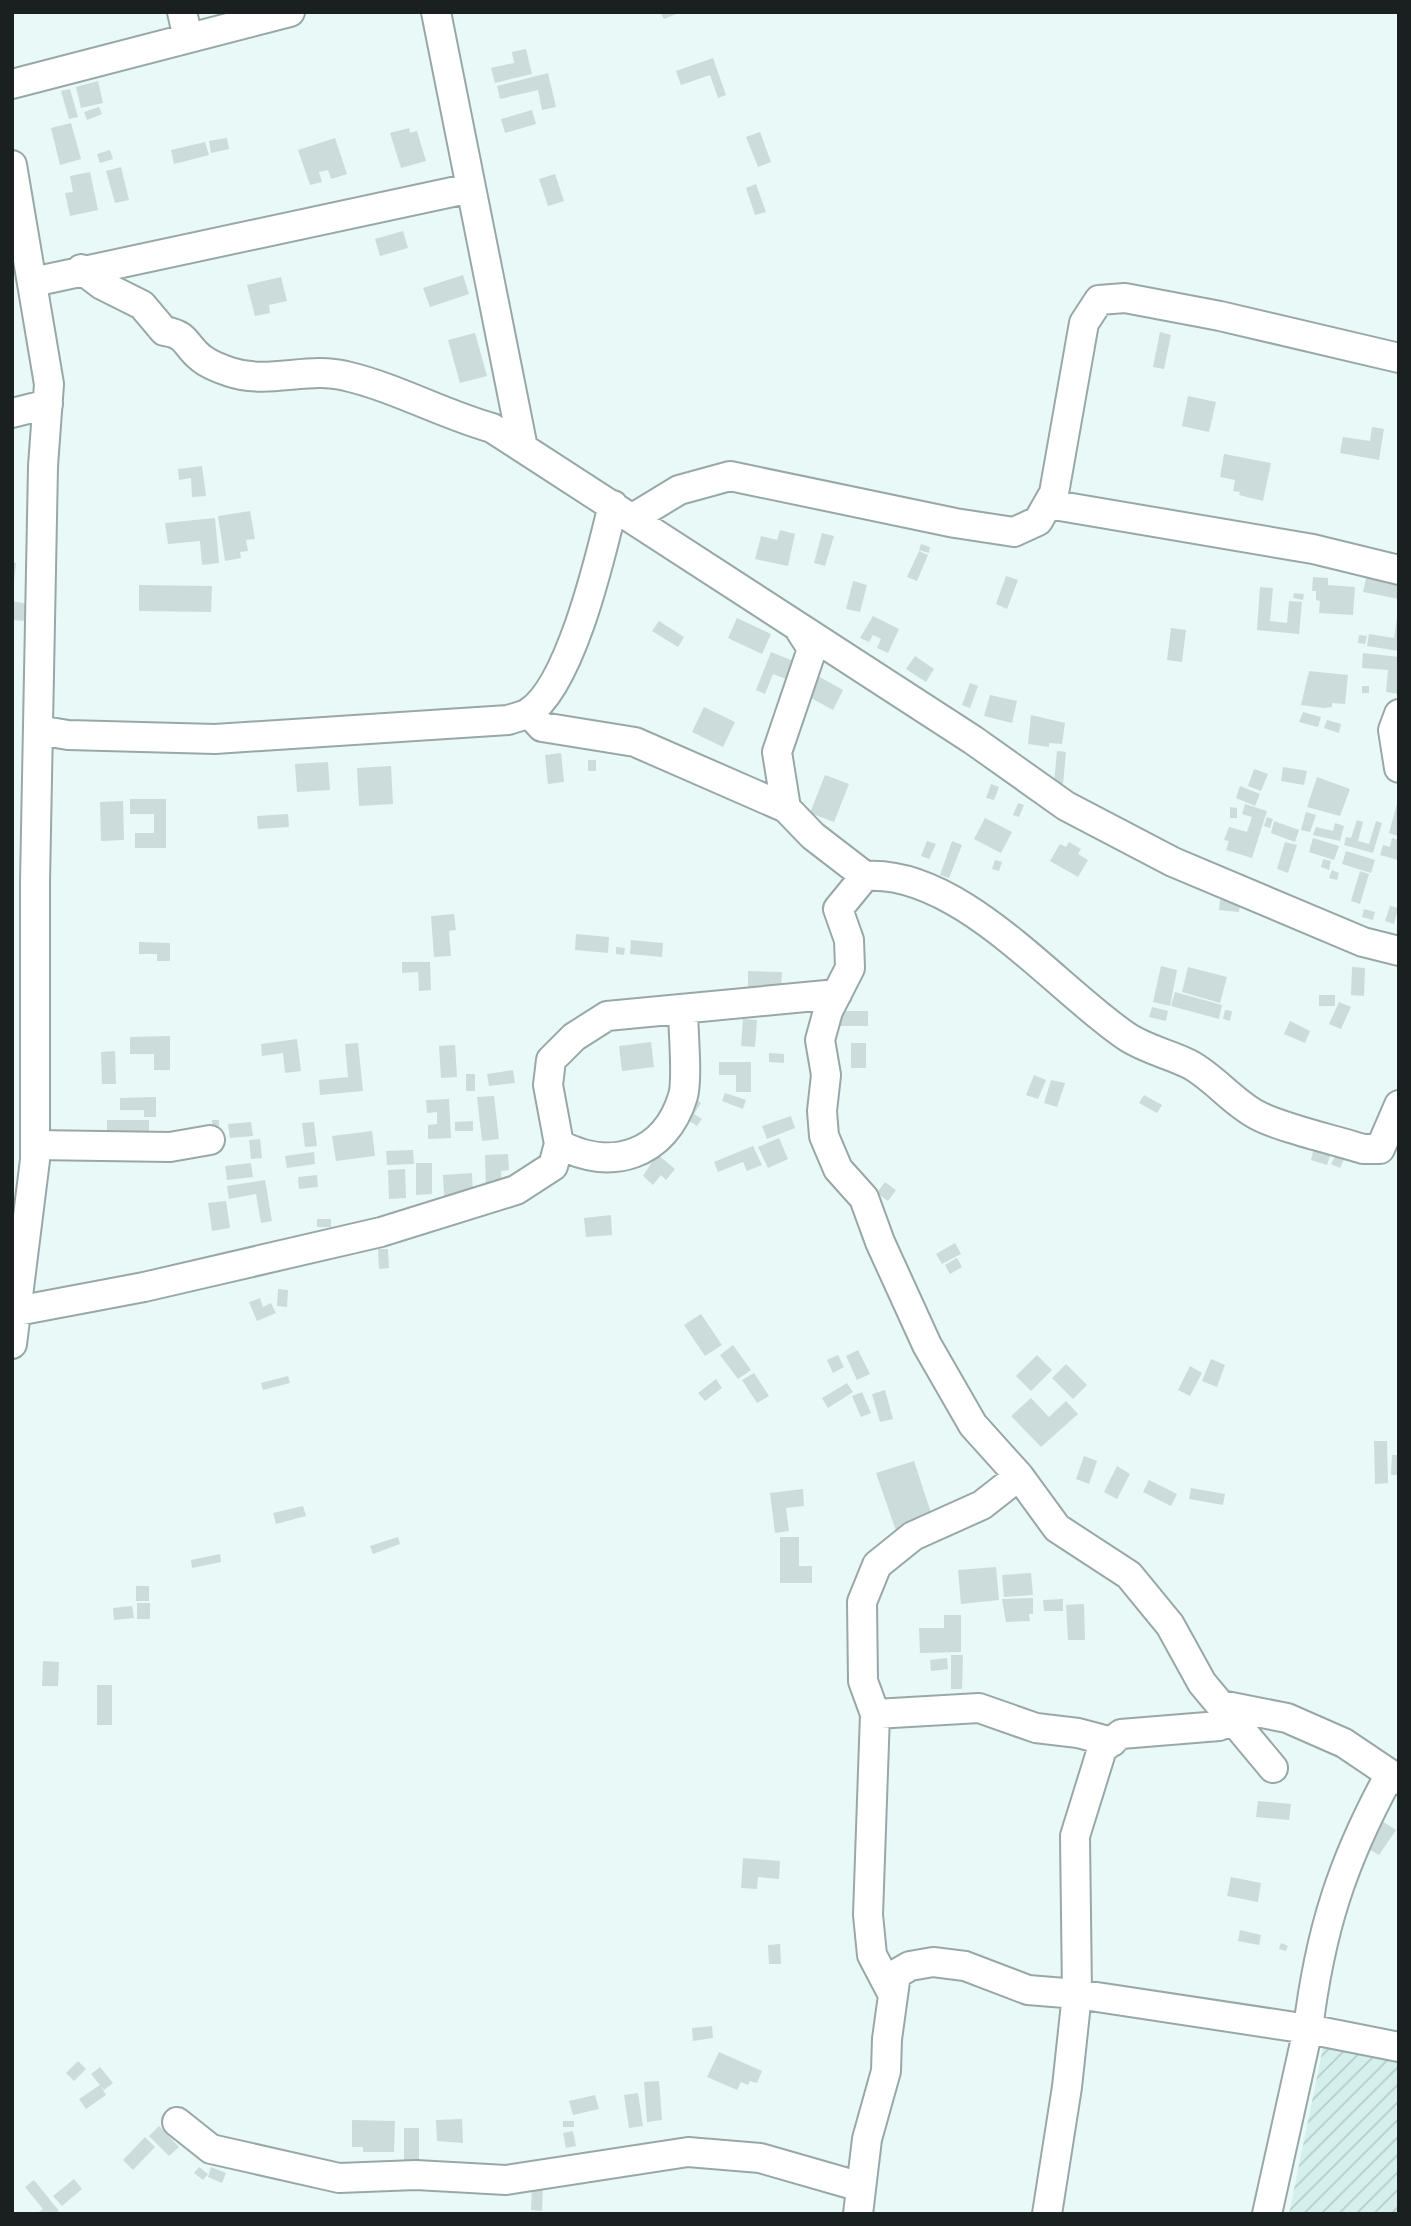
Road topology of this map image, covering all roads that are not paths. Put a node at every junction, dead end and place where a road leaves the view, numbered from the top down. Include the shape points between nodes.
1 (289, 12) edge
2 (436, 12) edge
3 (185, 25) edge
4 (12, 84) edge
5 (12, 165) edge
6 (471, 188) junction
7 (17, 207) edge
8 (81, 269) junction
9 (33, 282) junction
10 (1399, 358) edge
11 (48, 404) junction
12 (12, 413) edge
13 (523, 448) junction
14 (1048, 504) junction
15 (623, 512) junction
16 (1399, 569) edge
17 (798, 627) junction
18 (529, 713) junction
19 (1399, 714) edge
20 (38, 730) junction
21 (1399, 768) edge
22 (25, 772) edge
23 (786, 808) junction
24 (865, 876) junction
25 (1399, 951) edge
26 (24, 982) edge
27 (837, 994) junction
28 (683, 1009) junction
29 (1399, 1105) edge
30 (211, 1140) dead end
31 (559, 1144) junction
32 (36, 1145) junction
33 (19, 1238) edge
34 (16, 1311) junction
35 (12, 1344) edge
36 (1019, 1476) junction
37 (1228, 1713) junction
38 (875, 1714) junction
39 (1112, 1742) junction
40 (1273, 1768) dead end
41 (1394, 1778) edge
42 (1077, 1993) junction
43 (893, 1995) junction
44 (1308, 2029) junction
45 (1399, 2047) edge
46 (177, 2122) dead end
47 (860, 2200) edge
48 (1047, 2214) edge
49 (1267, 2214) edge

1 - 3 street
2 - 6 street
3 - 4 street
5 - 7 street
6 - 8 street
6 - 13 street
7 - 9 street
8 - 9 street
8 - 13 street via 142,305 164,331 180,334 201,358 229,372 252,377 326,372 347,376 492,428
9 - 11 street
10 - 14 street via 1125,298 1099,300 1084,323 1054,494
11 - 12 street
11 - 20 street
13 - 15 street
14 - 15 street via 1038,522 1014,532 730,476
14 - 16 street via 1313,548
15 - 17 street
15 - 18 street via 551,690
17 - 23 street via 812,649 777,752
17 - 25 street via 1020,771 1066,806 1173,862 1363,942
18 - 20 street via 508,720 215,739
18 - 23 street via 542,727 635,743
19 - 21 street via 1393,730
20 - 22 street
22 - 26 street
23 - 24 street via 813,836
24 - 27 street via 838,909 849,940 850,968
24 - 29 street via 885,874 910,881 954,902 1005,936 1128,1037 1192,1065 1258,1116 1363,1149 1381,1149
26 - 32 street
27 - 28 street
27 - 36 street via 820,1040 826,1075 824,1136 838,1169 864,1199 928,1345 973,1425
28 - 31 street via 607,1016 574,1037 551,1060 548,1085
28 - 31 street via 683,1095 666,1129 641,1151 608,1160 580,1156
30 - 32 street via 170,1147
31 - 34 street via 553,1166 536,1180 407,1225 144,1287
32 - 33 street
33 - 34 street
34 - 35 street
36 - 37 street via 1057,1528 1129,1575 1170,1625 1202,1683
36 - 38 street via 982,1505 913,1536 877,1564 862,1602 863,1681
37 - 39 street via 1219,1726 1121,1734
37 - 40 street
37 - 41 street via 1287,1718 1343,1743
38 - 39 street via 979,1708 1036,1728
38 - 43 street via 868,1915 872,1955
39 - 42 street via 1102,1749 1075,1836
41 - 44 street via 1348,1860 1324,1929
42 - 43 street via 1028,1990 965,1966 933,1962 896,1974
42 - 44 street
42 - 48 street
43 - 47 street via 886,2071 867,2139
44 - 45 street
44 - 49 street
46 - 47 street via 211,2149 339,2178 416,2175 506,2180 688,2152 760,2158

